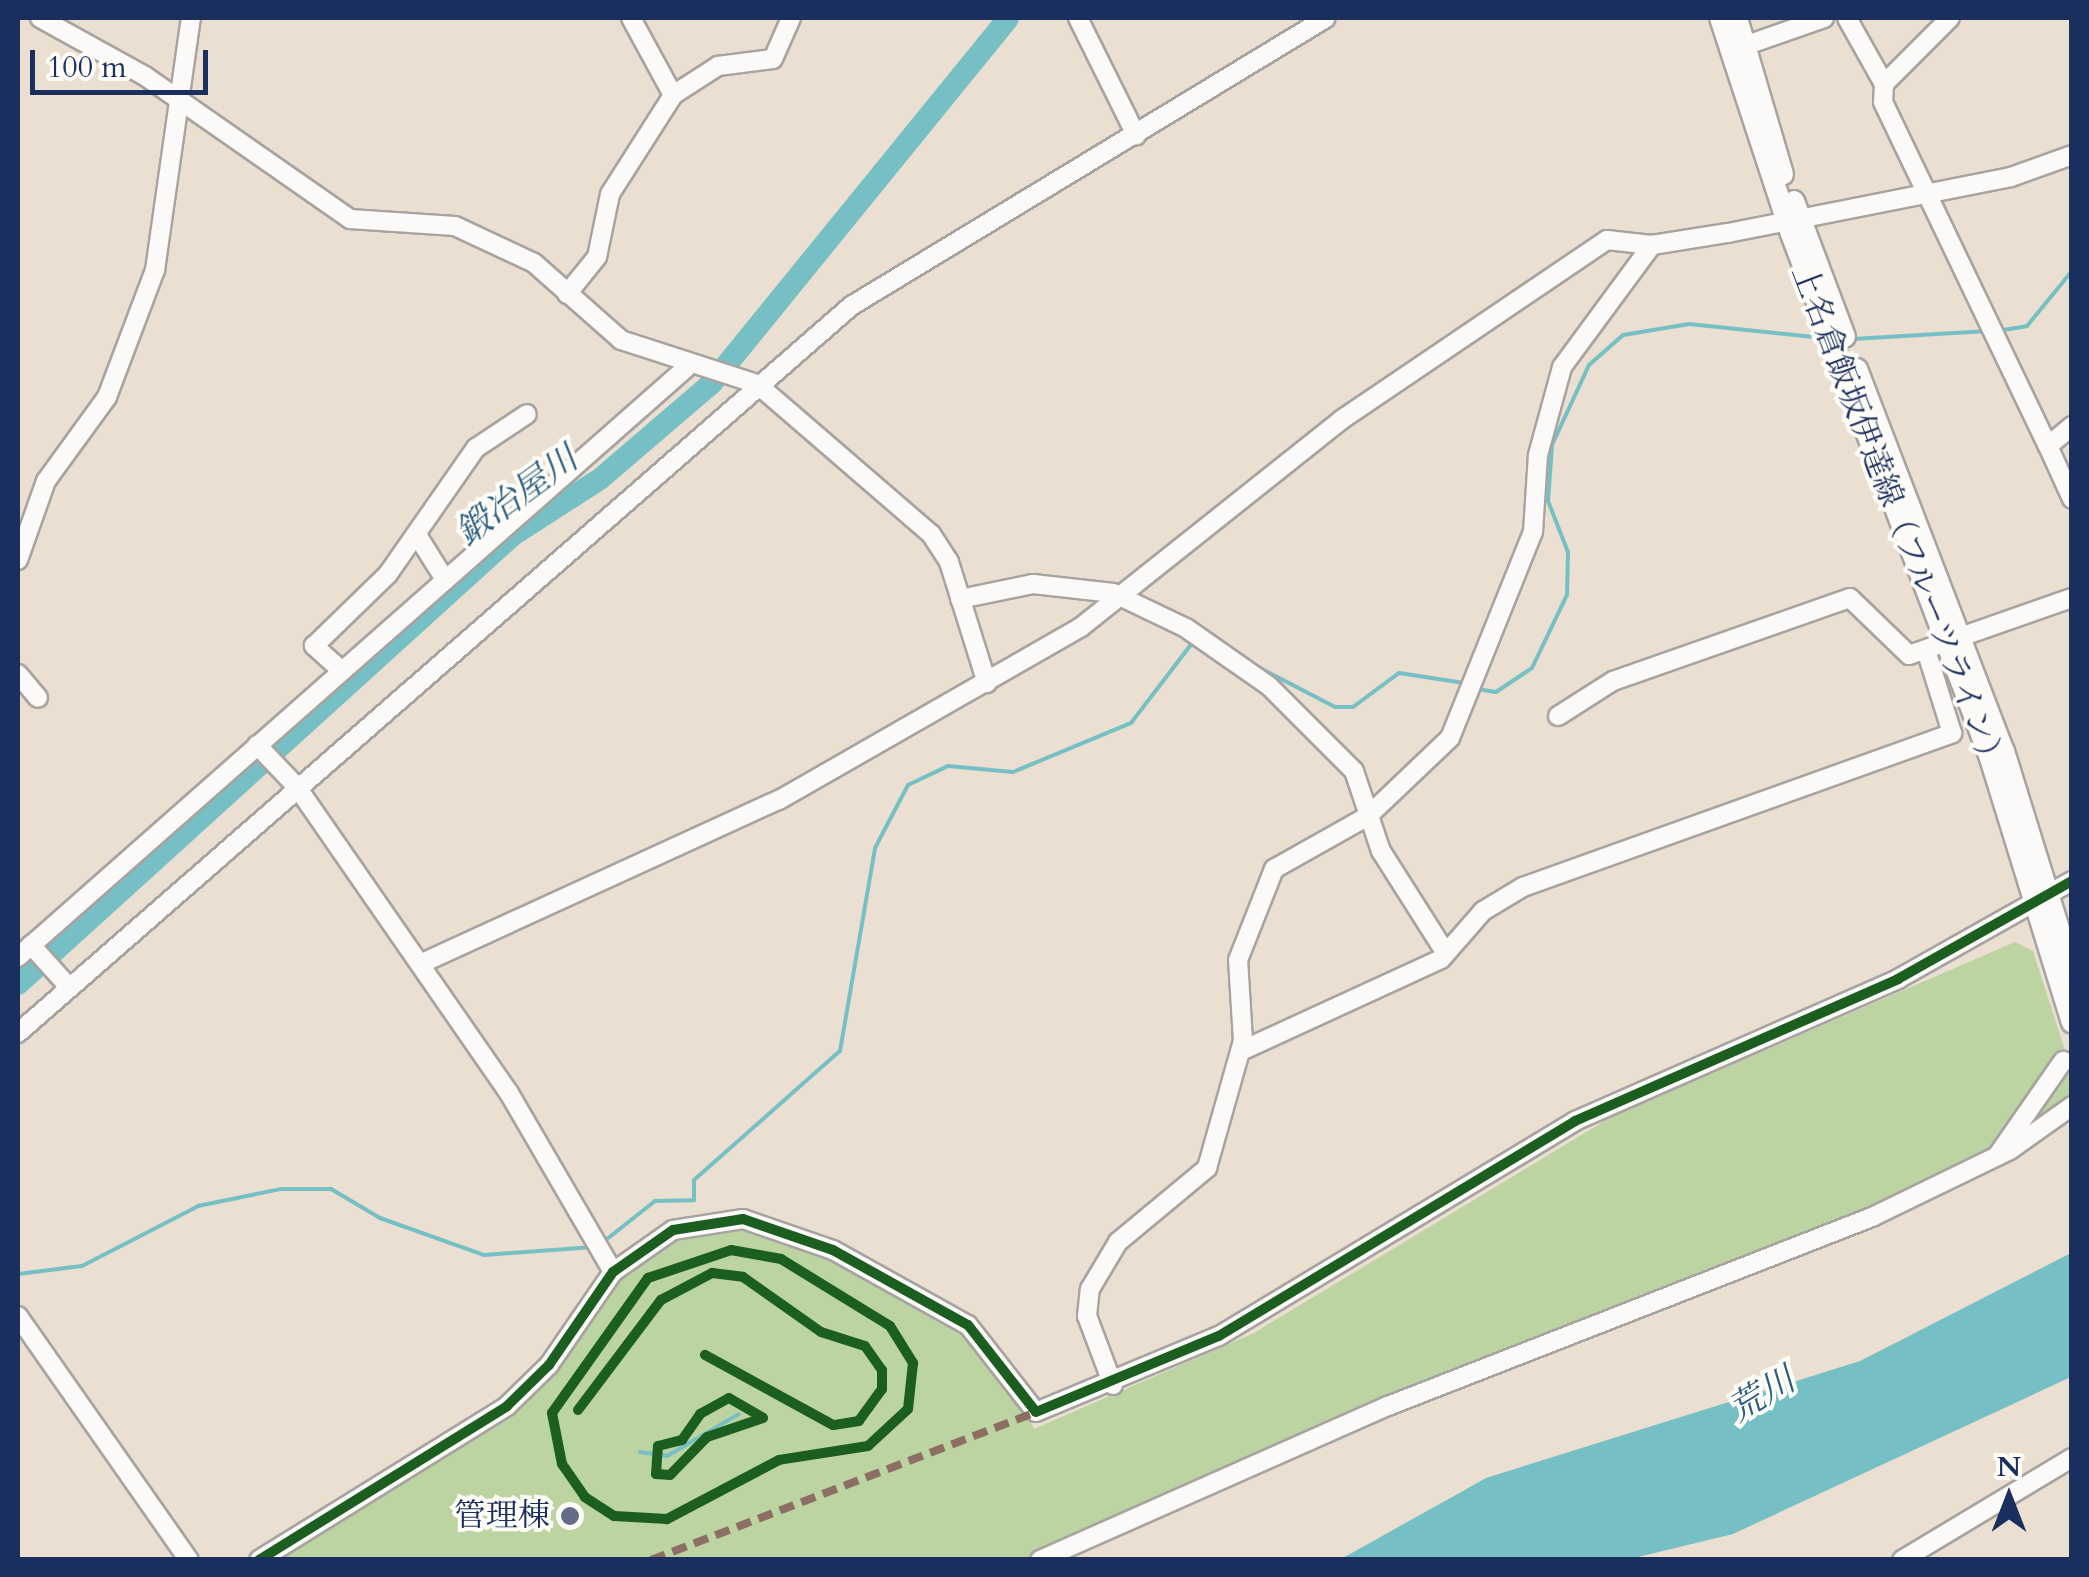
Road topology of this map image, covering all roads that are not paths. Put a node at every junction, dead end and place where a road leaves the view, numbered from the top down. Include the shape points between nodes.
1 (40, 18) edge
2 (190, 18) edge
3 (631, 18) edge
4 (791, 18) edge
5 (1078, 18) edge
6 (1326, 18) edge
7 (1720, 18) edge
8 (1737, 18) edge
9 (1824, 18) edge
10 (1848, 18) edge
11 (1950, 18) edge
12 (1744, 46) junction
13 (1884, 84) junction
14 (673, 95) junction
15 (175, 100) junction
16 (1136, 135) junction
17 (2072, 155) edge
18 (1931, 194) junction
19 (1793, 218) junction
20 (1652, 245) junction
21 (567, 294) junction
22 (694, 368) junction
23 (758, 384) junction
24 (527, 414) dead end
25 (2072, 426) edge
26 (2048, 446) junction
27 (2072, 500) edge
28 (417, 535) junction
29 (18, 560) edge
30 (444, 578) junction
31 (1125, 598) junction
32 (2072, 598) edge
33 (960, 599) junction
34 (1944, 644) junction
35 (342, 671) junction
36 (18, 674) edge
37 (987, 682) junction
38 (1962, 683) junction
39 (1940, 689) junction
40 (38, 698) dead end
41 (1558, 716) dead end
42 (259, 747) junction
43 (292, 782) junction
44 (1368, 816) junction
45 (2072, 881) edge
46 (2044, 901) junction
47 (29, 951) edge
48 (1445, 952) junction
49 (420, 964) junction
50 (2072, 970) edge
51 (64, 981) junction
52 (2072, 1022) edge
53 (18, 1033) edge
54 (1241, 1051) junction
55 (2063, 1061) dead end
56 (2072, 1106) edge
57 (1997, 1156) junction
58 (613, 1272) junction
59 (18, 1316) edge
60 (1112, 1385) junction
61 (2072, 1458) edge
62 (190, 1560) edge
63 (260, 1560) edge
64 (1040, 1560) edge
65 (1902, 1560) edge

1 - 15 street
2 - 15 street
3 - 14 street
4 - 14 street via 773,59 718,66
5 - 16 street
6 - 16 street
7 - 19 main road, 上名倉飯坂伊達線（フルーツライン）
8 - 12 main road, 上名倉飯坂伊達線（フルーツライン）
9 - 12 street
10 - 13 street
11 - 13 street
12 - 19 main road, 上名倉飯坂伊達線（フルーツライン）
13 - 18 street via 1886,109
14 - 21 street via 610,194 597,257
15 - 21 street via 350,219 455,226 534,263
15 - 29 street via 165,224 137,324 107,397 46,481
16 - 23 street via 905,268
17 - 18 street
18 - 19 street
18 - 26 street via 1958,270
19 - 20 street
19 - 34 main road, 上名倉飯坂伊達線（フルーツライン）
20 - 31 street via 1607,240 1495,314 1341,420
20 - 44 street via 1562,368 1538,455 1533,532 1455,728
21 - 22 street via 621,340
22 - 23 street
22 - 30 street
23 - 33 street via 931,534
23 - 43 street
24 - 28 street via 476,448
25 - 26 street
26 - 27 street
28 - 30 street
28 - 35 street via 314,646
30 - 35 street
31 - 33 street via 1032,584
31 - 37 street
31 - 44 street via 1196,634 1297,706 1354,771
32 - 34 street
33 - 37 street
34 - 38 main road, 上名倉飯坂伊達線（フルーツライン）
34 - 39 street
34 - 41 street via 1901,654 1850,598 1613,681
34 - 46 main road, 上名倉飯坂伊達線（フルーツライン）
35 - 42 street
36 - 40 street
37 - 49 street via 779,800
38 - 39 street
38 - 46 main road, 上名倉飯坂伊達線（フルーツライン）
39 - 48 street via 1952,734 1523,887 1492,903
42 - 43 street
42 - 47 street
43 - 49 street
43 - 51 street
44 - 48 street
44 - 54 street via 1274,868 1238,960
45 - 46 street
46 - 50 main road, 上名倉飯坂伊達線（フルーツライン）
46 - 52 main road, 上名倉飯坂伊達線（フルーツライン）
46 - 60 street via 1859,998 1589,1114 1302,1290
47 - 51 street
48 - 54 street
49 - 58 street
51 - 53 street
54 - 60 street via 1207,1168 1118,1242 1090,1289 1087,1316
55 - 57 street
56 - 57 street
57 - 64 street via 1872,1217 1388,1406
58 - 60 street via 688,1225 778,1226 944,1306 986,1340 1036,1412
58 - 63 street via 549,1365 506,1406
59 - 62 street
61 - 65 street

